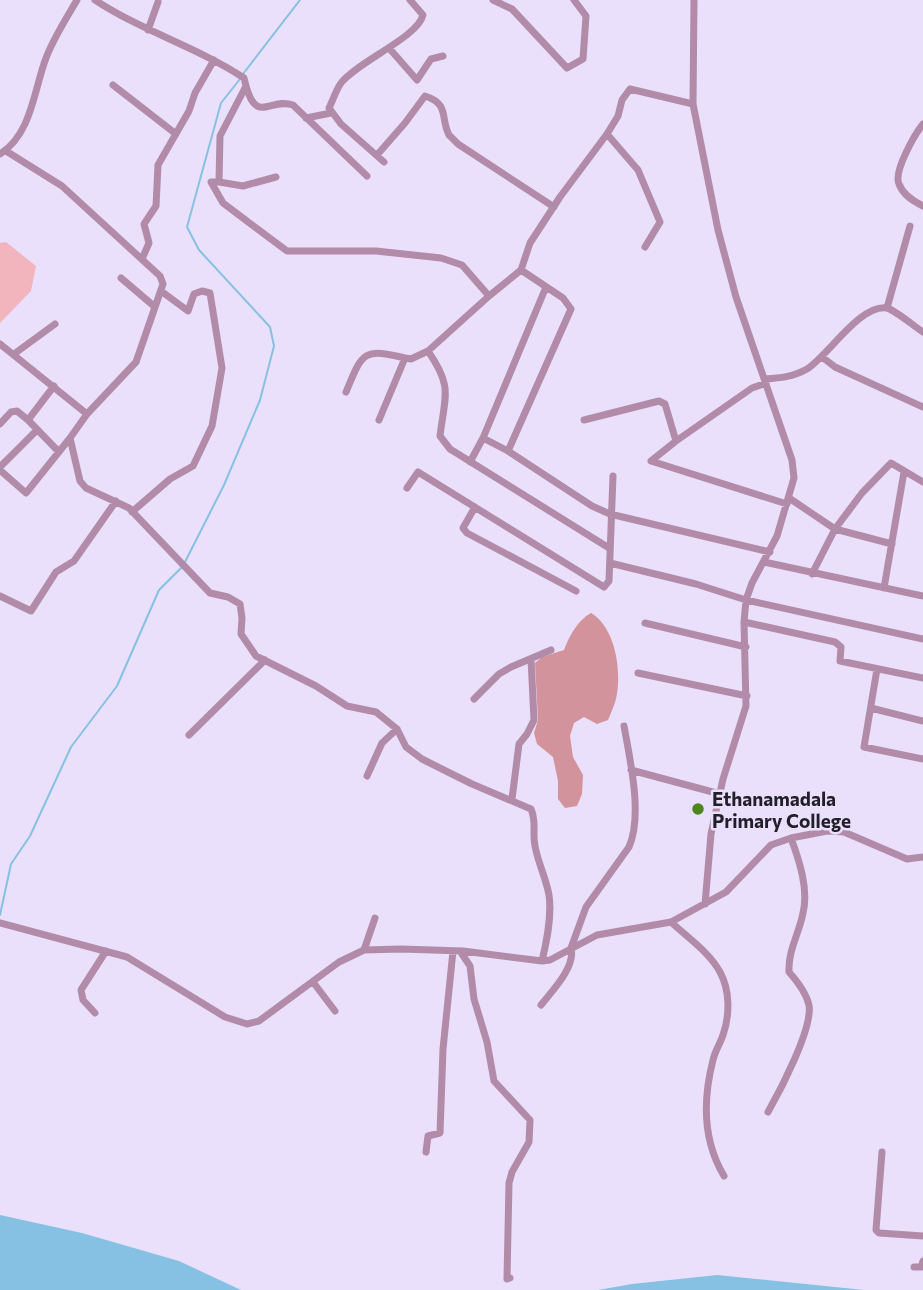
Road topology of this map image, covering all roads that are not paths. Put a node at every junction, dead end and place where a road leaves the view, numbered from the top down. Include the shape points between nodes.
1 (77, 0) edge
2 (95, 0) edge
3 (410, 0) edge
4 (493, 0) edge
5 (574, 0) edge
6 (694, 0) edge
7 (158, 2) dead end
8 (148, 30) junction
9 (389, 48) junction
10 (443, 56) dead end
11 (214, 60) junction
12 (242, 79) junction
13 (113, 85) dead end
14 (693, 104) junction
15 (331, 113) junction
16 (306, 118) junction
17 (923, 124) edge
18 (176, 134) junction
19 (607, 134) junction
20 (3, 152) edge
21 (377, 155) junction
22 (384, 162) dead end
23 (367, 176) dead end
24 (276, 177) dead end
25 (219, 182) junction
26 (923, 206) edge
27 (554, 207) junction
28 (910, 226) dead end
29 (645, 247) dead end
30 (142, 259) junction
31 (521, 270) junction
32 (121, 278) dead end
33 (546, 287) junction
34 (161, 291) junction
35 (489, 296) junction
36 (155, 307) junction
37 (887, 308) junction
38 (55, 324) dead end
39 (923, 332) edge
40 (0, 344) edge
41 (428, 351) junction
42 (14, 354) junction
43 (822, 357) junction
44 (405, 358) junction
45 (766, 381) junction
46 (54, 386) junction
47 (346, 392) dead end
48 (923, 407) edge
49 (87, 414) junction
50 (28, 420) junction
51 (584, 420) dead end
52 (380, 421) dead end
53 (0, 424) edge
54 (37, 430) junction
55 (70, 438) junction
56 (483, 439) junction
57 (676, 441) junction
58 (508, 451) junction
59 (59, 453) junction
60 (470, 462) junction
61 (0, 469) edge
62 (904, 472) junction
63 (613, 476) dead end
64 (923, 482) edge
65 (408, 488) dead end
66 (116, 501) junction
67 (788, 501) junction
68 (475, 507) junction
69 (132, 512) junction
70 (610, 514) junction
71 (835, 530) junction
72 (892, 544) junction
73 (609, 548) junction
74 (770, 552) junction
75 (764, 562) junction
76 (610, 563) junction
77 (812, 574) junction
78 (884, 588) junction
79 (576, 591) dead end
80 (0, 596) edge
81 (923, 596) edge
82 (746, 600) junction
83 (744, 622) junction
84 (645, 623) dead end
85 (923, 639) edge
86 (746, 647) junction
87 (551, 650) dead end
88 (531, 659) junction
89 (265, 660) junction
90 (877, 669) junction
91 (638, 673) dead end
92 (923, 678) edge
93 (747, 696) junction
94 (474, 699) dead end
95 (870, 708) junction
96 (923, 720) edge
97 (624, 726) dead end
98 (397, 729) junction
99 (188, 735) dead end
100 (923, 759) edge
101 (631, 770) junction
102 (367, 776) dead end
103 (720, 794) junction
104 (512, 799) junction
105 (791, 838) junction
106 (923, 857) edge
107 (705, 904) junction
108 (375, 918) dead end
109 (671, 922) junction
110 (1, 923) edge
111 (572, 948) junction
112 (363, 950) junction
113 (106, 951) junction
114 (456, 951) junction
115 (542, 961) junction
116 (313, 982) junction
117 (541, 1006) dead end
118 (335, 1011) dead end
119 (95, 1013) dead end
120 (768, 1112) dead end
121 (426, 1152) dead end
122 (882, 1152) dead end
123 (724, 1176) dead end
124 (923, 1236) edge
125 (923, 1261) edge
126 (914, 1266) dead end
127 (510, 1278) dead end

1 - 20 street via 46,58 27,120
2 - 8 street
3 - 9 street via 423,15 421,21
4 - 5 street via 512,9 567,68 583,59 586,16
6 - 14 street
7 - 8 street
8 - 11 street
9 - 10 street via 417,80 431,59
9 - 15 street via 341,84 329,108
11 - 12 street
11 - 18 street
12 - 16 street via 250,99 259,107 285,103
12 - 25 street via 220,136
13 - 18 street
14 - 19 street via 630,89
14 - 45 street via 718,230
15 - 16 street
15 - 21 street
16 - 23 street
17 - 26 street via 897,178 911,200
18 - 30 street via 158,165 156,206 144,224 149,243
19 - 27 street
19 - 29 street via 638,170 660,222
20 - 30 street via 62,186
21 - 22 street
21 - 27 street via 425,96 444,110 449,134 458,144
24 - 25 street via 243,186
25 - 35 street via 211,183 223,203 287,251 376,251 441,258 462,265
27 - 31 street via 530,243
28 - 37 street
30 - 34 street via 160,276
31 - 33 street
31 - 35 street
32 - 36 street
33 - 56 street
33 - 58 street via 571,309
34 - 36 street
34 - 69 street via 188,312 194,294 210,293 221,384 212,426 193,466
35 - 41 street
36 - 49 street via 136,362
37 - 39 street
37 - 43 street via 863,315
38 - 42 street
40 - 42 street
41 - 44 street
41 - 60 street via 446,387 440,436
42 - 46 street
43 - 45 street via 790,377
43 - 48 street
44 - 47 street via 383,352 368,354 360,360
44 - 52 street
45 - 57 street
45 - 67 street via 792,460 794,478
46 - 49 street
46 - 50 street
49 - 55 street
50 - 53 street via 17,411
50 - 54 street
51 - 57 street via 659,401 665,404
54 - 59 street
54 - 61 street
55 - 59 street
55 - 66 street via 80,481
56 - 58 street
56 - 60 street
57 - 67 street via 651,461
58 - 70 street
59 - 61 street via 26,493
60 - 73 street
62 - 64 street
62 - 71 street via 891,463
62 - 72 street
63 - 70 street
65 - 68 street via 418,472
66 - 69 street
66 - 80 street via 74,561 56,572 31,611
67 - 71 street
67 - 74 street
68 - 76 street via 604,587
68 - 79 street via 463,528 467,533
69 - 89 street via 210,593 240,604 241,634 256,656
70 - 73 street
70 - 74 street
71 - 72 street
71 - 77 street
72 - 78 street
73 - 76 street
74 - 75 street
75 - 77 street
75 - 82 street
76 - 82 street
77 - 78 street
78 - 81 street
82 - 83 street
82 - 85 street
83 - 86 street
83 - 90 street via 835,642 841,647 840,661
84 - 86 street
86 - 93 street
87 - 88 street
88 - 94 street via 499,674
88 - 104 street via 534,720 519,744
89 - 98 street via 346,706 376,712
89 - 99 street
90 - 92 street
90 - 95 street
91 - 93 street
93 - 103 street
95 - 96 street
95 - 100 street via 864,747
97 - 101 street
98 - 102 street via 382,743
98 - 104 street via 406,747 422,759
101 - 103 street
101 - 111 street via 634,837 586,907
103 - 107 street via 711,834
104 - 115 street via 531,808 536,820 535,847 550,898
105 - 106 street via 844,832 907,859
105 - 107 street via 771,845 726,892
105 - 120 street via 805,898 790,950 789,972 809,1007 793,1063
107 - 109 street
108 - 112 street
109 - 111 street via 597,935
109 - 123 street via 711,958 729,993 708,1094 709,1142
110 - 113 street
111 - 115 street
111 - 117 street via 570,964
112 - 114 street
112 - 116 street
113 - 116 street via 127,957 238,1023 259,1021
113 - 119 street via 80,990
114 - 115 street
114 - 121 street via 443,1049 440,1133 428,1136
114 - 127 street via 470,966 494,1081 530,1120 529,1142 509,1183
116 - 118 street
122 - 124 street via 876,1230
125 - 126 street via 920,1267

